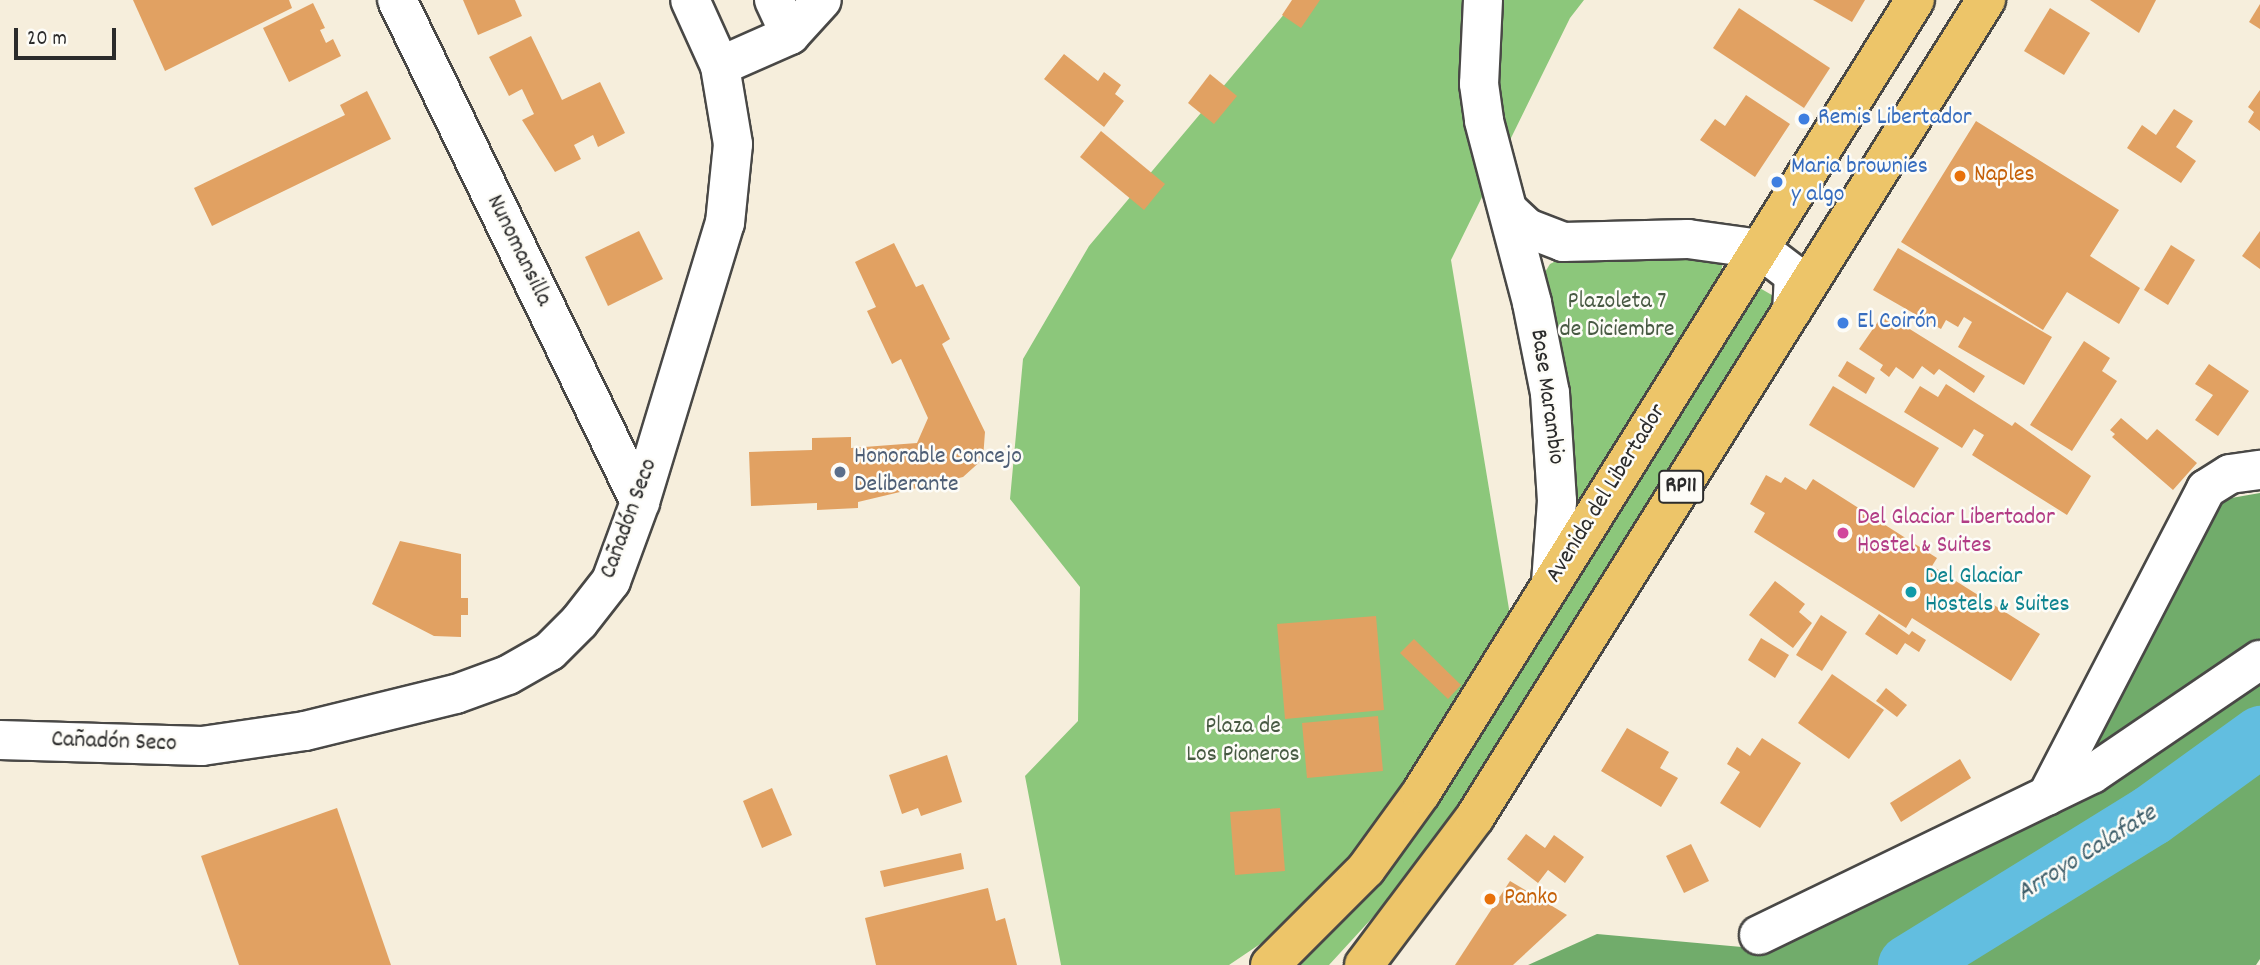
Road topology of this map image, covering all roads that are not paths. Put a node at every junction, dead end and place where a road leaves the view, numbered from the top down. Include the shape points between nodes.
1 (397, 0) edge
2 (690, 0) edge
3 (774, 0) edge
4 (822, 0) edge
5 (1483, 0) edge
6 (1915, 0) edge
7 (1986, 0) edge
8 (790, 35) junction
9 (720, 65) junction
10 (1511, 213) junction
11 (1760, 249) junction
12 (1792, 310) junction
13 (2260, 470) edge
14 (640, 502) junction
15 (1551, 583) junction
16 (2260, 660) edge
17 (0, 740) edge
18 (2047, 796) junction
19 (1759, 935) dead end
20 (1278, 956) edge
21 (1251, 965) edge
22 (1364, 965) edge

1 - 14 street, Nunomansilla
2 - 9 street, Cañadón Seco
3 - 8 street
4 - 8 street
5 - 10 street, Base Marambio via 1479,84 1493,159
6 - 11 main road, Avenida del Libertador / RP11
7 - 12 main road, RP11
8 - 9 street
9 - 14 street, Cañadón Seco via 733,144 725,223
10 - 11 street via 1527,228 1563,242 1688,239
10 - 15 street, Base Marambio via 1542,347 1553,419 1557,501
11 - 12 street via 1794,275
11 - 15 main road, Avenida del Libertador / RP11
12 - 22 main road, RP11 via 1475,817
13 - 18 street via 2230,474 2206,489
14 - 17 street, Cañadón Seco via 611,581 579,622 550,651 508,675 456,695 256,741 202,746
15 - 20 main road, Avenida del Libertador / RP11 via 1394,832 1328,910
16 - 18 street via 2092,775
18 - 19 street
20 - 21 main road, Avenida del Libertador

